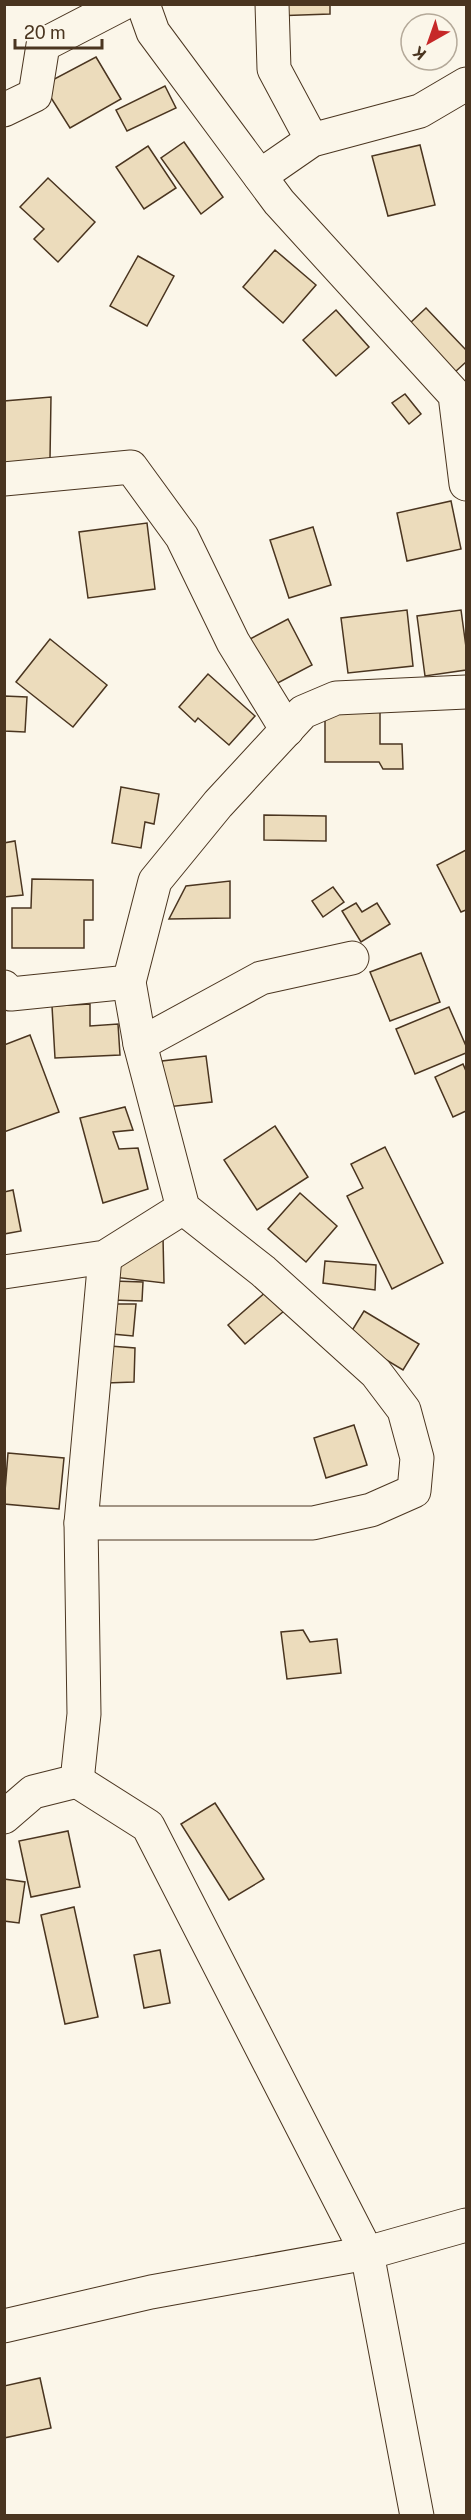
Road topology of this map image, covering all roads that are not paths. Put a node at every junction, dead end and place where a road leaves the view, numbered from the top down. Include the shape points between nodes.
1 (122, 4) edge
2 (143, 4) edge
3 (272, 4) edge
4 (466, 84) edge
5 (4, 110) edge
6 (312, 140) junction
7 (260, 176) junction
8 (4, 479) edge
9 (466, 484) edge
10 (466, 692) edge
11 (287, 730) junction
12 (352, 958) dead end
13 (129, 982) junction
14 (4, 987) edge
15 (140, 1044) junction
16 (183, 1208) junction
17 (105, 1257) junction
18 (4, 1272) edge
19 (81, 1523) junction
20 (78, 1781) junction
21 (4, 1817) edge
22 (466, 2225) edge
23 (367, 2253) junction
24 (4, 2326) edge
25 (417, 2516) edge

1 - 5 street via 43,45 35,95
2 - 7 street via 153,32
3 - 6 street via 274,69
4 - 6 street via 420,111
6 - 7 street
7 - 9 street via 279,202 455,395
8 - 11 street via 131,467 182,537 233,642
10 - 11 street via 336,698 303,712
11 - 13 street via 218,804 155,881
12 - 15 street via 261,978
13 - 14 street via 11,994
13 - 15 street
15 - 16 street
16 - 17 street
16 - 19 street via 263,1270 376,1373 404,1410 417,1458 414,1491 371,1510 314,1523
17 - 18 street
17 - 19 street
19 - 20 street via 84,1714
20 - 21 street via 33,1792
20 - 23 street via 148,1826
22 - 23 street
23 - 24 street via 151,2292
23 - 25 street

